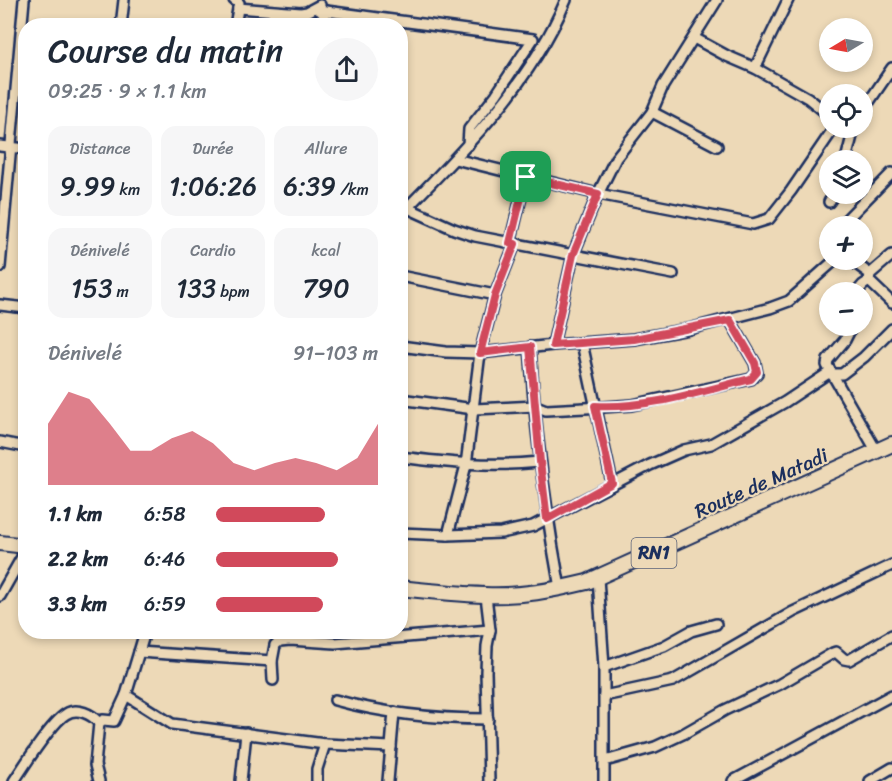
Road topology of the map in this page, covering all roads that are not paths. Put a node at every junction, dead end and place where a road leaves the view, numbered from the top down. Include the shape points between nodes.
1 (24, 0) edge
2 (124, 0) edge
3 (566, 0) edge
4 (717, 0) edge
5 (788, 0) edge
6 (236, 4) edge
7 (320, 5) edge
8 (22, 18) edge
9 (122, 18) edge
10 (401, 18) edge
11 (408, 19) edge
12 (694, 38) junction
13 (18, 68) edge
14 (755, 68) junction
15 (892, 68) edge
16 (873, 96) edge
17 (819, 107) edge
18 (652, 112) junction
19 (827, 138) edge
20 (468, 145) junction
21 (0, 146) edge
22 (717, 146) dead end
23 (11, 147) junction
24 (18, 148) edge
25 (455, 159) junction
26 (892, 173) edge
27 (526, 177) junction
28 (598, 194) junction
29 (410, 206) joint
30 (850, 216) edge
31 (513, 244) junction
32 (573, 255) junction
33 (892, 255) edge
34 (0, 267) edge
35 (824, 270) edge
36 (862, 270) edge
37 (673, 274) dead end
38 (408, 278) edge
39 (870, 278) junction
40 (865, 282) edge
41 (495, 295) junction
42 (892, 303) edge
43 (0, 305) edge
44 (18, 307) edge
45 (730, 320) junction
46 (892, 329) edge
47 (847, 336) edge
48 (582, 343) junction
49 (553, 345) junction
50 (408, 347) edge
51 (530, 347) junction
52 (480, 353) junction
53 (831, 374) junction
54 (408, 400) edge
55 (536, 406) junction
56 (595, 406) junction
57 (474, 409) junction
58 (0, 442) edge
59 (892, 444) edge
60 (18, 445) edge
61 (877, 452) junction
62 (408, 458) edge
63 (540, 462) junction
64 (466, 465) junction
65 (612, 483) junction
66 (547, 519) junction
67 (408, 533) edge
68 (448, 535) junction
69 (0, 543) edge
70 (18, 546) edge
71 (18, 563) edge
72 (892, 565) edge
73 (598, 578) junction
74 (560, 588) junction
75 (408, 589) edge
76 (0, 596) edge
77 (486, 596) junction
78 (716, 624) dead end
79 (490, 630) junction
80 (892, 635) edge
81 (408, 637) edge
82 (143, 639) edge
83 (383, 639) edge
84 (140, 652) junction
85 (272, 661) junction
86 (604, 667) junction
87 (273, 680) dead end
88 (892, 694) edge
89 (126, 695) junction
90 (604, 696) junction
91 (335, 700) dead end
92 (394, 711) junction
93 (488, 719) junction
94 (99, 723) junction
95 (246, 733) junction
96 (325, 744) junction
97 (391, 747) junction
98 (605, 760) junction
99 (892, 768) edge
100 (97, 780) edge
101 (14, 781) edge
102 (241, 781) edge
103 (317, 781) edge
104 (388, 781) edge
105 (489, 781) edge
106 (604, 781) edge
107 (734, 781) edge
108 (870, 781) edge

1 - 8 street
2 - 9 street
3 - 20 street via 520,82
4 - 12 street
5 - 14 street
6 - 7 street via 301,13
7 - 10 street
11 - 20 street via 533,39 469,129
12 - 14 street
12 - 18 street via 663,86
13 - 23 street
14 - 17 street
15 - 16 street
18 - 22 street
18 - 28 street via 616,158
19 - 28 street via 769,219 758,222
20 - 25 street
21 - 23 street
23 - 24 street
23 - 34 street
25 - 27 street
25 - 29 street
26 - 30 street
27 - 28 street
27 - 31 street
28 - 32 street
29 - 31 street via 454,229
31 - 32 street
31 - 41 street
32 - 37 street
32 - 49 street
33 - 39 street
35 - 45 street via 789,301
36 - 39 street
38 - 41 street
39 - 40 street
39 - 42 street
41 - 52 street
43 - 44 street
45 - 48 street via 634,339
45 - 56 street via 755,363 757,372 751,379 632,405
46 - 53 street via 842,374
47 - 53 street via 828,360
48 - 49 street
48 - 56 street
49 - 51 street
50 - 52 street
51 - 52 street
51 - 55 street
52 - 57 street
53 - 61 street
53 - 65 street via 711,444 684,450
54 - 57 street
55 - 56 street via 546,410
55 - 57 street
55 - 63 street
56 - 65 street
57 - 64 street
58 - 60 street
59 - 61 highway, Route de Matadi / RN1
61 - 73 highway, Route de Matadi / RN1
62 - 64 street
63 - 64 street
63 - 66 street
64 - 68 street
65 - 66 street
66 - 68 street via 501,533
66 - 74 street
67 - 68 street
69 - 70 highway
71 - 76 street
72 - 90 street via 793,612 674,681
73 - 74 highway, Route de Matadi / RN1
73 - 86 street
74 - 77 highway, Route de Matadi / RN1
75 - 77 highway, Route de Matadi / RN1
77 - 79 street
78 - 86 street
79 - 81 street
79 - 93 street via 486,664
80 - 98 street via 849,660 833,653 664,743
82 - 84 street
83 - 85 street via 335,643 280,641 275,645
84 - 85 street
84 - 89 street
85 - 87 street
86 - 90 street
88 - 107 street
89 - 94 street via 114,721
89 - 95 street via 172,724
90 - 98 street
91 - 92 street via 366,709
92 - 93 street via 443,719
92 - 97 street
93 - 105 street
94 - 100 street
94 - 101 street via 93,715 66,714
95 - 96 street
95 - 102 street
96 - 97 street
96 - 103 street
97 - 104 street
98 - 106 street
99 - 108 street

